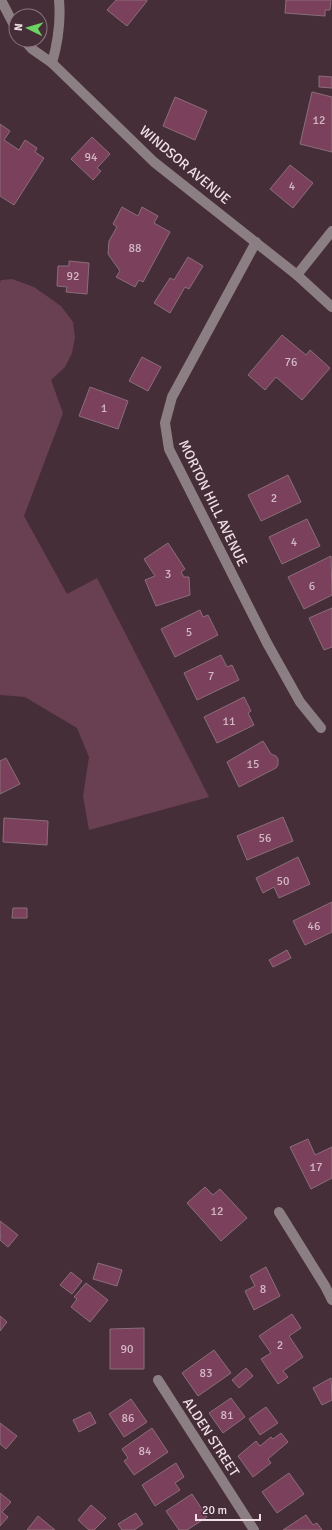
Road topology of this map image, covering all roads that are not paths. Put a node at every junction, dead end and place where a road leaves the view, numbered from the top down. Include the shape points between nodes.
1 (1, 0) edge
2 (59, 0) edge
3 (8, 14) edge
4 (31, 48) edge
5 (52, 63) junction
6 (332, 231) edge
7 (256, 242) junction
8 (297, 275) junction
9 (332, 307) edge
10 (321, 728) dead end
11 (279, 1212) dead end
12 (332, 1300) edge
13 (158, 1380) dead end
14 (254, 1530) edge

1 - 3 street
2 - 5 street via 58,42
4 - 5 street, WINDSOR AVENUE
5 - 7 street, WINDSOR AVENUE via 154,162
6 - 8 street
7 - 8 street, WINDSOR AVENUE
7 - 10 street, MORTON HILL AVENUE via 172,397 165,423 169,449 267,643 300,702
8 - 9 street, WINDSOR AVENUE
11 - 12 street
13 - 14 street, ALDEN STREET

